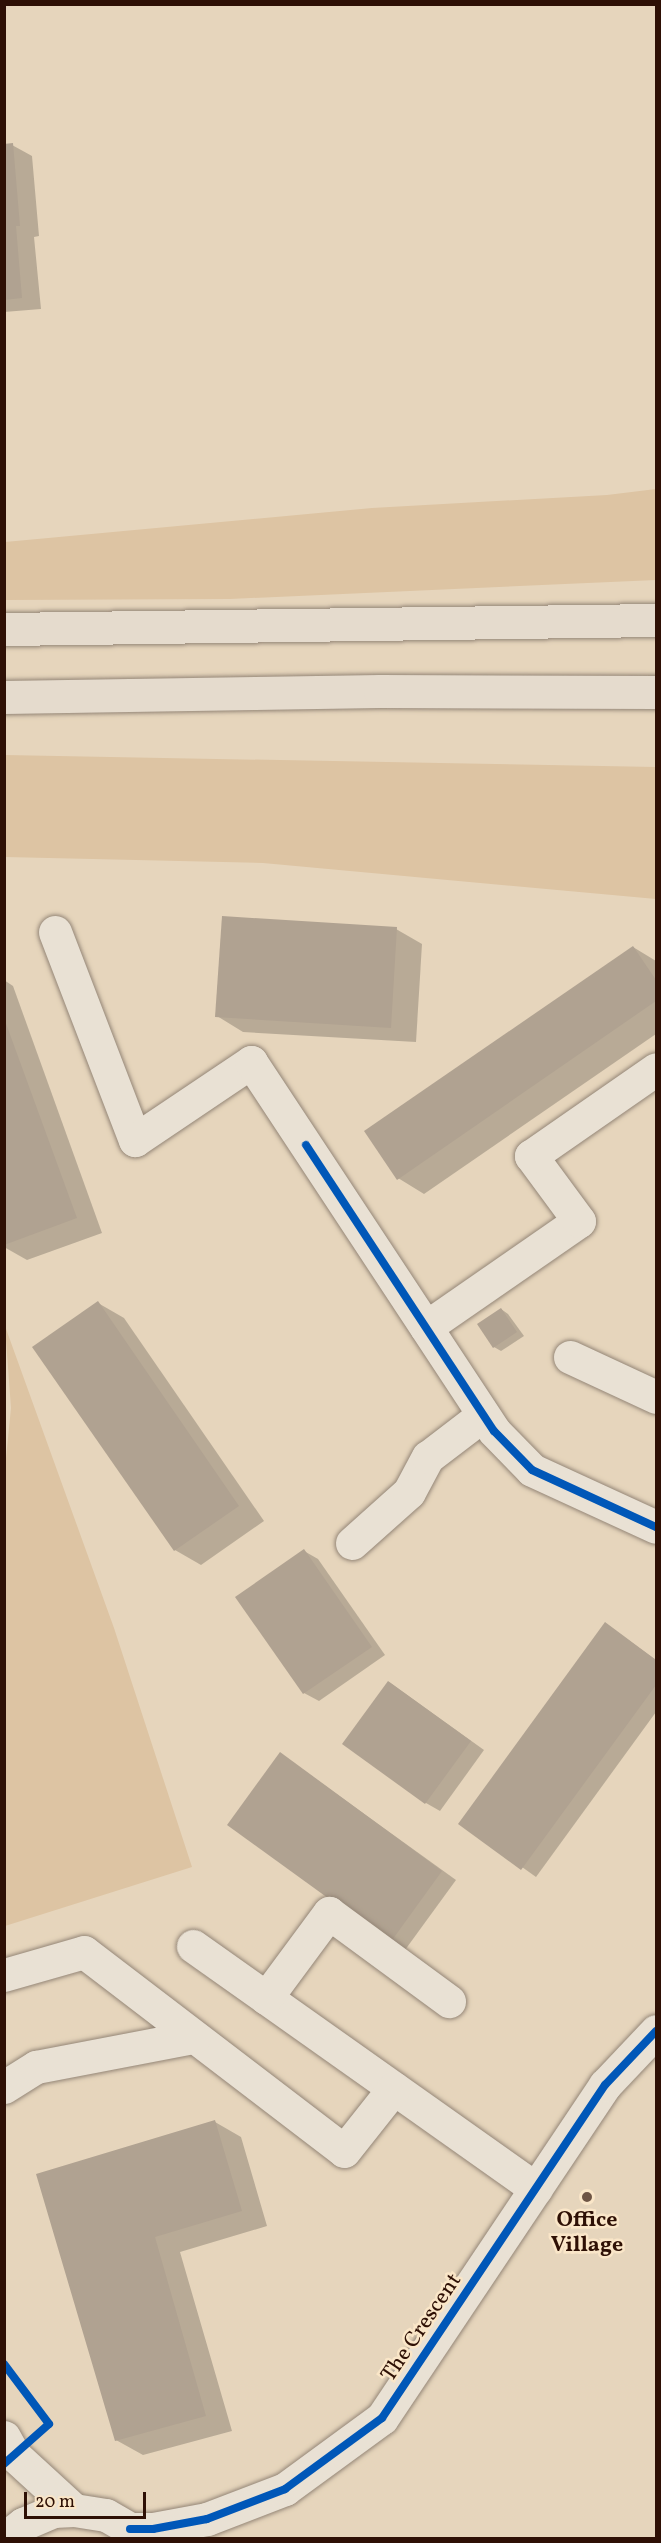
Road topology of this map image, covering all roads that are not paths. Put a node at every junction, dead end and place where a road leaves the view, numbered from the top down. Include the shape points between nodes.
1 (657, 620) edge
2 (4, 629) edge
3 (657, 692) edge
4 (4, 697) edge
5 (55, 932) dead end
6 (657, 1069) edge
7 (426, 1327) junction
8 (570, 1357) dead end
9 (657, 1397) edge
10 (483, 1414) junction
11 (657, 1527) edge
12 (352, 1543) dead end
13 (192, 1946) dead end
14 (4, 1975) edge
15 (266, 1998) junction
16 (449, 2001) dead end
17 (657, 2031) edge
18 (194, 2037) junction
19 (4, 2087) edge
20 (394, 2088) junction
21 (536, 2189) junction
22 (4, 2437) edge
23 (74, 2510) junction
24 (203, 2529) edge
25 (135, 2534) edge
26 (5, 2538) edge

1 - 2 highway
3 - 4 highway via 380,691
5 - 7 street via 135,1140 251,1062
6 - 7 street via 531,1156 579,1221
7 - 10 street
8 - 9 street
10 - 11 street via 532,1470
10 - 12 street via 428,1457 409,1492
13 - 15 street
14 - 18 street via 84,1952
15 - 16 street via 329,1913
15 - 20 street
17 - 21 street, The Crescent via 605,2085
18 - 19 street via 36,2067
18 - 20 street via 344,2151
20 - 21 street
21 - 24 street, The Crescent via 382,2418 285,2489
22 - 23 street via 14,2455
23 - 25 street via 106,2515
23 - 26 street via 53,2511 22,2524
24 - 25 street, The Crescent via 153,2529

